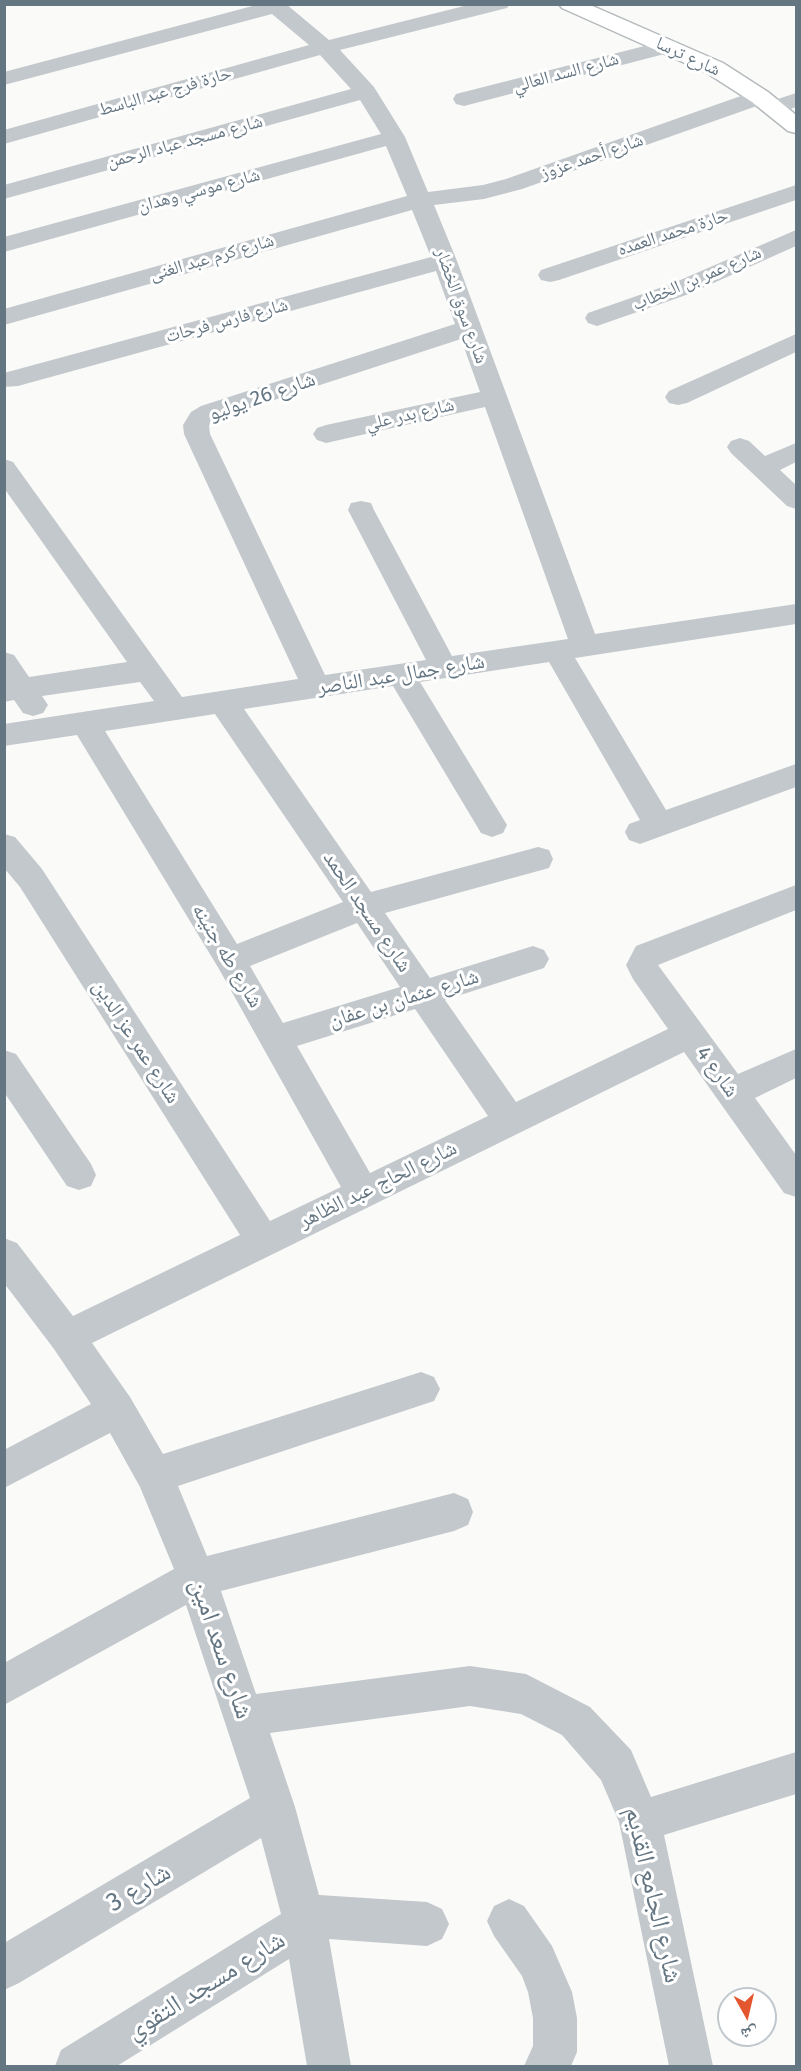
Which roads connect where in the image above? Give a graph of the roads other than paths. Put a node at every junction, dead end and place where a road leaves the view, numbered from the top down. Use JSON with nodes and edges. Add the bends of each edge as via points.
{"nodes":[{"id":1,"x":500,"y":4,"type":"edge"},
{"id":2,"x":569,"y":4,"type":"edge"},
{"id":3,"x":273,"y":6,"type":"edge"},
{"id":4,"x":668,"y":46,"type":"junction"},
{"id":5,"x":325,"y":47,"type":"junction"},
{"id":6,"x":4,"y":79,"type":"edge"},
{"id":7,"x":366,"y":92,"type":"junction"},
{"id":8,"x":464,"y":99,"type":"dead end"},
{"id":9,"x":796,"y":100,"type":"edge"},
{"id":10,"x":767,"y":103,"type":"junction"},
{"id":11,"x":796,"y":126,"type":"edge"},
{"id":12,"x":4,"y":137,"type":"edge"},
{"id":13,"x":394,"y":138,"type":"junction"},
{"id":14,"x":4,"y":192,"type":"edge"},
{"id":15,"x":796,"y":192,"type":"edge"},
{"id":16,"x":420,"y":200,"type":"junction"},
{"id":17,"x":796,"y":237,"type":"edge"},
{"id":18,"x":4,"y":245,"type":"edge"},
{"id":19,"x":445,"y":261,"type":"junction"},
{"id":20,"x":550,"y":275,"type":"dead end"},
{"id":21,"x":4,"y":317,"type":"edge"},
{"id":22,"x":597,"y":318,"type":"dead end"},
{"id":23,"x":470,"y":328,"type":"junction"},
{"id":24,"x":796,"y":342,"type":"edge"},
{"id":25,"x":9,"y":380,"type":"dead end"},
{"id":26,"x":494,"y":397,"type":"junction"},
{"id":27,"x":678,"y":397,"type":"dead end"},
{"id":28,"x":326,"y":434,"type":"dead end"},
{"id":29,"x":740,"y":447,"type":"dead end"},
{"id":30,"x":796,"y":452,"type":"edge"},
{"id":31,"x":4,"y":468,"type":"edge"},
{"id":32,"x":762,"y":468,"type":"junction"},
{"id":33,"x":796,"y":500,"type":"edge"},
{"id":34,"x":361,"y":510,"type":"dead end"},
{"id":35,"x":796,"y":614,"type":"edge"},
{"id":36,"x":571,"y":649,"type":"junction"},
{"id":37,"x":4,"y":662,"type":"edge"},
{"id":38,"x":445,"y":669,"type":"junction"},
{"id":39,"x":147,"y":670,"type":"junction"},
{"id":40,"x":401,"y":675,"type":"junction"},
{"id":41,"x":316,"y":688,"type":"junction"},
{"id":42,"x":13,"y":689,"type":"edge"},
{"id":43,"x":223,"y":702,"type":"junction"},
{"id":44,"x":175,"y":709,"type":"junction"},
{"id":45,"x":85,"y":723,"type":"junction"},
{"id":46,"x":49,"y":729,"type":"junction"},
{"id":47,"x":4,"y":735,"type":"edge"},
{"id":48,"x":796,"y":775,"type":"edge"},
{"id":49,"x":492,"y":825,"type":"dead end"},
{"id":50,"x":4,"y":846,"type":"edge"},
{"id":51,"x":538,"y":859,"type":"dead end"},
{"id":52,"x":796,"y":897,"type":"edge"},
{"id":53,"x":363,"y":907,"type":"junction"},
{"id":54,"x":533,"y":959,"type":"dead end"},
{"id":55,"x":230,"y":960,"type":"junction"},
{"id":56,"x":422,"y":993,"type":"junction"},
{"id":57,"x":690,"y":1034,"type":"junction"},
{"id":58,"x":275,"y":1039,"type":"junction"},
{"id":59,"x":796,"y":1063,"type":"edge"},
{"id":60,"x":4,"y":1064,"type":"edge"},
{"id":61,"x":732,"y":1093,"type":"junction"},
{"id":62,"x":510,"y":1121,"type":"junction"},
{"id":63,"x":79,"y":1175,"type":"dead end"},
{"id":64,"x":796,"y":1182,"type":"edge"},
{"id":65,"x":363,"y":1192,"type":"junction"},
{"id":66,"x":263,"y":1241,"type":"junction"},
{"id":67,"x":9,"y":1267,"type":"edge"},
{"id":68,"x":67,"y":1337,"type":"junction"},
{"id":69,"x":421,"y":1389,"type":"dead end"},
{"id":70,"x":117,"y":1410,"type":"junction"},
{"id":71,"x":4,"y":1470,"type":"edge"},
{"id":72,"x":154,"y":1475,"type":"junction"},
{"id":73,"x":454,"y":1512,"type":"dead end"},
{"id":74,"x":197,"y":1578,"type":"junction"},
{"id":75,"x":4,"y":1685,"type":"edge"},
{"id":76,"x":244,"y":1716,"type":"junction"},
{"id":77,"x":796,"y":1773,"type":"edge"},
{"id":78,"x":274,"y":1808,"type":"junction"},
{"id":79,"x":640,"y":1821,"type":"junction"},
{"id":80,"x":304,"y":1920,"type":"junction"},
{"id":81,"x":509,"y":1921,"type":"dead end"},
{"id":82,"x":427,"y":1924,"type":"dead end"},
{"id":83,"x":4,"y":1968,"type":"edge"},
{"id":84,"x":77,"y":2067,"type":"edge"},
{"id":85,"x":329,"y":2067,"type":"edge"},
{"id":86,"x":546,"y":2067,"type":"edge"},
{"id":87,"x":691,"y":2067,"type":"edge"}],
"edges":[{"from":1,"to":5,"type":"street","name":"حارة فرج عبد الباسط"},
{"from":2,"to":4,"type":"main road","name":"شارع ترسا"},
{"from":3,"to":5,"type":"street","name":"شارع سوق الخضار"},
{"from":3,"to":6,"type":"street"},
{"from":4,"to":8,"type":"street","name":"شارع السد العالي"},
{"from":4,"to":10,"type":"main road","name":"شارع ترسا","via":[[715,68]]},
{"from":5,"to":7,"type":"street","name":"شارع سوق الخضار"},
{"from":5,"to":12,"type":"street","name":"حارة فرج عبد الباسط"},
{"from":7,"to":13,"type":"street","name":"شارع سوق الخضار"},
{"from":7,"to":14,"type":"street","name":"شارع مسجد عباد الرحمن"},
{"from":9,"to":10,"type":"street","name":"شارع أحمد عزوز"},
{"from":10,"to":11,"type":"main road","name":"شارع ترسا"},
{"from":10,"to":16,"type":"street","name":"شارع أحمد عزوز","via":[[514,184]]},
{"from":13,"to":16,"type":"street","name":"شارع سوق الخضار"},
{"from":13,"to":18,"type":"street","name":"شارع موسي وهدان"},
{"from":15,"to":20,"type":"street","name":"حارة محمد العمده"},
{"from":16,"to":19,"type":"street","name":"شارع سوق الخضار"},
{"from":16,"to":21,"type":"street","name":"شارع كرم عبد الغنى"},
{"from":17,"to":22,"type":"street","name":"شارع عمر بن الخطاب","via":[[680,289]]},
{"from":19,"to":23,"type":"street","name":"شارع سوق الخضار"},
{"from":19,"to":25,"type":"street","name":"شارع فارس فرحات"},
{"from":23,"to":26,"type":"street","name":"شارع سوق الخضار"},
{"from":23,"to":41,"type":"street","name":"شارع 26 يوليو","via":[[210,412],[196,425]]},
{"from":24,"to":27,"type":"street"},
{"from":26,"to":28,"type":"street","name":"شارع بدر علي"},
{"from":26,"to":36,"type":"street","name":"شارع سوق الخضار"},
{"from":29,"to":32,"type":"street"},
{"from":30,"to":32,"type":"street"},
{"from":31,"to":39,"type":"street"},
{"from":32,"to":33,"type":"street"},
{"from":34,"to":38,"type":"street"},
{"from":35,"to":36,"type":"street","name":"شارع جمال عبد الناصر"},
{"from":36,"to":38,"type":"street","name":"شارع جمال عبد الناصر"},
{"from":36,"to":48,"type":"street","name":"شارع سوق الخضار","via":[[648,828]]},
{"from":37,"to":42,"type":"street"},
{"from":38,"to":40,"type":"street","name":"شارع جمال عبد الناصر"},
{"from":39,"to":42,"type":"street"},
{"from":39,"to":44,"type":"street"},
{"from":40,"to":41,"type":"street","name":"شارع جمال عبد الناصر"},
{"from":40,"to":49,"type":"street"},
{"from":41,"to":43,"type":"street","name":"شارع جمال عبد الناصر"},
{"from":42,"to":46,"type":"street"},
{"from":43,"to":44,"type":"street","name":"شارع جمال عبد الناصر"},
{"from":43,"to":53,"type":"street","name":"شارع مسجد الحمد"},
{"from":44,"to":45,"type":"street","name":"شارع جمال عبد الناصر"},
{"from":45,"to":46,"type":"street","name":"شارع جمال عبد الناصر"},
{"from":45,"to":55,"type":"street","name":"شارع طه جنينه"},
{"from":46,"to":47,"type":"street","name":"شارع جمال عبد الناصر"},
{"from":50,"to":66,"type":"street","name":"شارع عمر عز الدين","via":[[31,878]]},
{"from":51,"to":53,"type":"street"},
{"from":52,"to":57,"type":"street","name":"شارع 4","via":[[643,960],[644,970]]},
{"from":53,"to":55,"type":"street"},
{"from":53,"to":56,"type":"street","name":"شارع مسجد الحمد"},
{"from":54,"to":56,"type":"street","name":"شارع عثمان بن عفان"},
{"from":55,"to":58,"type":"street","name":"شارع طه جنينه"},
{"from":56,"to":58,"type":"street","name":"شارع عثمان بن عفان"},
{"from":56,"to":62,"type":"street","name":"شارع مسجد الحمد"},
{"from":57,"to":61,"type":"street","name":"شارع 4"},
{"from":57,"to":62,"type":"street","name":"شارع الحاج عبد الظاهر"},
{"from":58,"to":65,"type":"street","name":"شارع طه جنينه"},
{"from":59,"to":61,"type":"street"},
{"from":60,"to":63,"type":"street"},
{"from":61,"to":64,"type":"street","name":"شارع 4"},
{"from":62,"to":65,"type":"street","name":"شارع الحاج عبد الظاهر"},
{"from":65,"to":66,"type":"street","name":"شارع الحاج عبد الظاهر"},
{"from":66,"to":68,"type":"street","name":"شارع الحاج عبد الظاهر"},
{"from":67,"to":68,"type":"street","name":"شارع سعد امين"},
{"from":68,"to":70,"type":"street","name":"شارع سعد امين"},
{"from":69,"to":72,"type":"street"},
{"from":70,"to":71,"type":"street"},
{"from":70,"to":72,"type":"street","name":"شارع سعد امين"},
{"from":72,"to":74,"type":"street","name":"شارع سعد امين"},
{"from":73,"to":74,"type":"street"},
{"from":74,"to":75,"type":"street"},
{"from":74,"to":76,"type":"street","name":"شارع سعد امين"},
{"from":76,"to":78,"type":"street","name":"شارع سعد امين"},
{"from":76,"to":79,"type":"street","name":"شارع الجامع القديم","via":[[470,1686],[525,1694],[576,1722],[616,1765]]},
{"from":77,"to":79,"type":"street"},
{"from":78,"to":80,"type":"street","name":"شارع سعد امين"},
{"from":78,"to":83,"type":"street","name":"شارع 3"},
{"from":79,"to":87,"type":"street","name":"شارع الجامع القديم"},
{"from":80,"to":82,"type":"street"},
{"from":80,"to":84,"type":"street","name":"شارع مسجد التقوي"},
{"from":80,"to":85,"type":"street","name":"شارع سعد امين"},
{"from":81,"to":86,"type":"street","via":[[537,1961],[550,1992],[555,2052]]}]}
